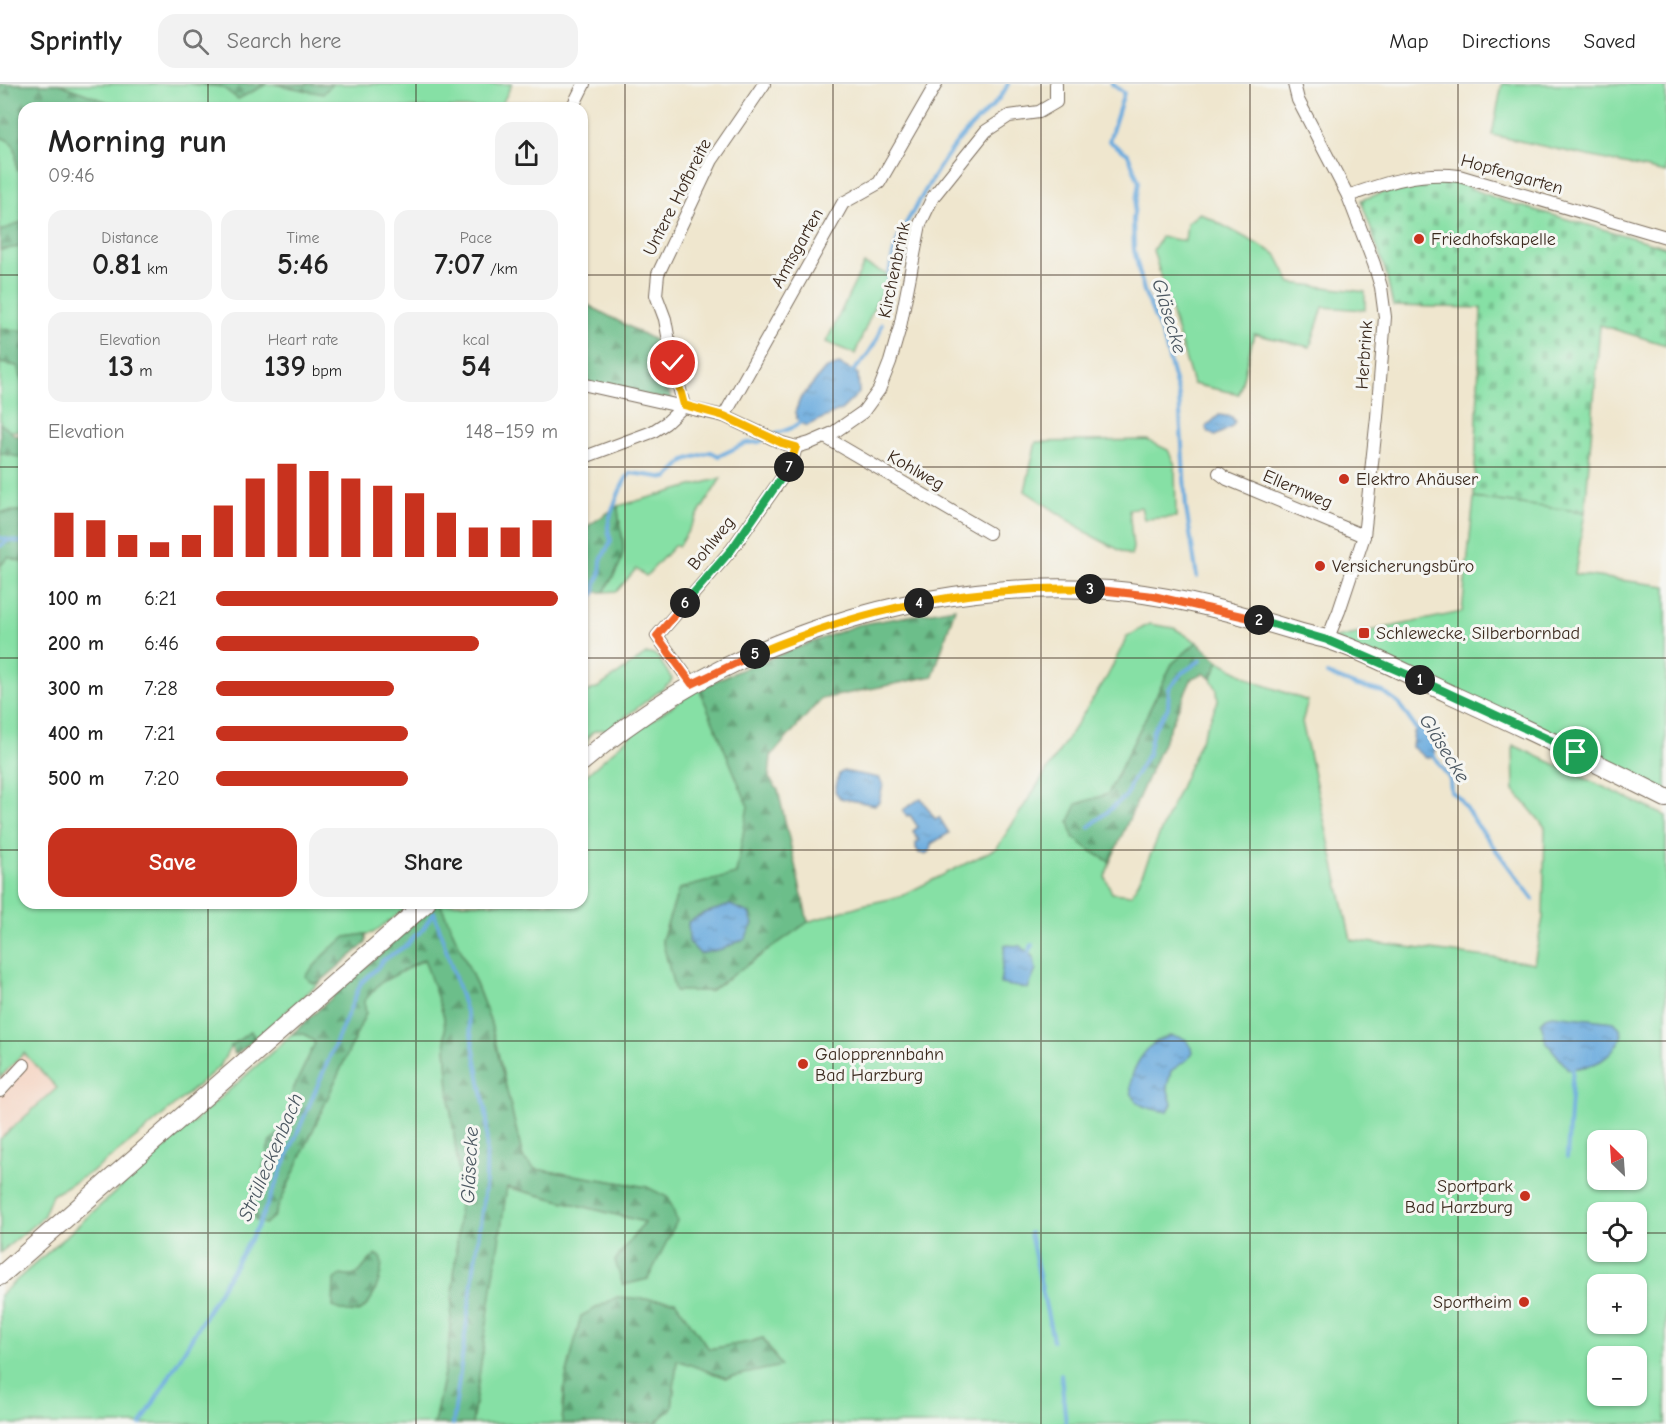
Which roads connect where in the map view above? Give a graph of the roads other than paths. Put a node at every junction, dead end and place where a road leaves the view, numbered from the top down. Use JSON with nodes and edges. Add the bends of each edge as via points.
{"nodes":[{"id":1,"x":584,"y":84,"type":"edge"},
{"id":2,"x":764,"y":84,"type":"edge"},
{"id":3,"x":936,"y":84,"type":"edge"},
{"id":4,"x":1056,"y":84,"type":"edge"},
{"id":5,"x":1294,"y":84,"type":"edge"},
{"id":6,"x":575,"y":102,"type":"edge"},
{"id":7,"x":1348,"y":196,"type":"junction"},
{"id":8,"x":1666,"y":237,"type":"edge"},
{"id":9,"x":588,"y":385,"type":"edge"},
{"id":10,"x":684,"y":405,"type":"junction"},
{"id":11,"x":724,"y":416,"type":"junction"},
{"id":12,"x":825,"y":437,"type":"junction"},
{"id":13,"x":796,"y":447,"type":"junction"},
{"id":14,"x":588,"y":456,"type":"edge"},
{"id":15,"x":1219,"y":473,"type":"dead end"},
{"id":16,"x":990,"y":533,"type":"dead end"},
{"id":17,"x":1364,"y":536,"type":"junction"},
{"id":18,"x":1327,"y":640,"type":"junction"},
{"id":19,"x":692,"y":684,"type":"junction"},
{"id":20,"x":588,"y":757,"type":"edge"},
{"id":21,"x":1666,"y":798,"type":"edge"},
{"id":22,"x":419,"y":909,"type":"edge"},
{"id":23,"x":24,"y":1065,"type":"dead end"},
{"id":24,"x":0,"y":1091,"type":"edge"},
{"id":25,"x":0,"y":1276,"type":"edge"}],
"edges":[{"from":1,"to":6,"type":"street"},
{"from":2,"to":10,"type":"street","name":"Untere Hofbreite","via":[[712,160],[658,274],[656,295]]},
{"from":3,"to":11,"type":"street","name":"Amtsgarten","via":[[879,183],[843,203]]},
{"from":4,"to":12,"type":"street","name":"Kirchenbrink","via":[[1056,102],[1039,112],[1010,116],[986,131],[933,197],[920,224],[900,327],[879,390],[863,412]]},
{"from":5,"to":7,"type":"street","name":"Herbrink","via":[[1298,100]]},
{"from":7,"to":8,"type":"street","name":"Hopfengarten","via":[[1405,177],[1459,176]]},
{"from":7,"to":17,"type":"street","name":"Herbrink","via":[[1377,271],[1385,317]]},
{"from":9,"to":10,"type":"street"},
{"from":10,"to":11,"type":"street"},
{"from":10,"to":14,"type":"street","via":[[652,432]]},
{"from":11,"to":13,"type":"street"},
{"from":12,"to":13,"type":"street","name":"Kirchenbrink"},
{"from":12,"to":16,"type":"street","name":"Kohlweg"},
{"from":13,"to":19,"type":"street","name":"Bohlweg","via":[[791,465],[732,549],[657,636]]},
{"from":15,"to":17,"type":"street","name":"Ellernweg"},
{"from":17,"to":18,"type":"street","name":"Herbrink"},
{"from":18,"to":19,"type":"main road","via":[[1269,622],[1153,596],[1068,588],[1010,590],[955,596],[847,620],[790,639]]},
{"from":18,"to":21,"type":"main road","via":[[1576,752]]},
{"from":19,"to":20,"type":"main road"},
{"from":22,"to":25,"type":"main road"},
{"from":23,"to":24,"type":"street"}]}
